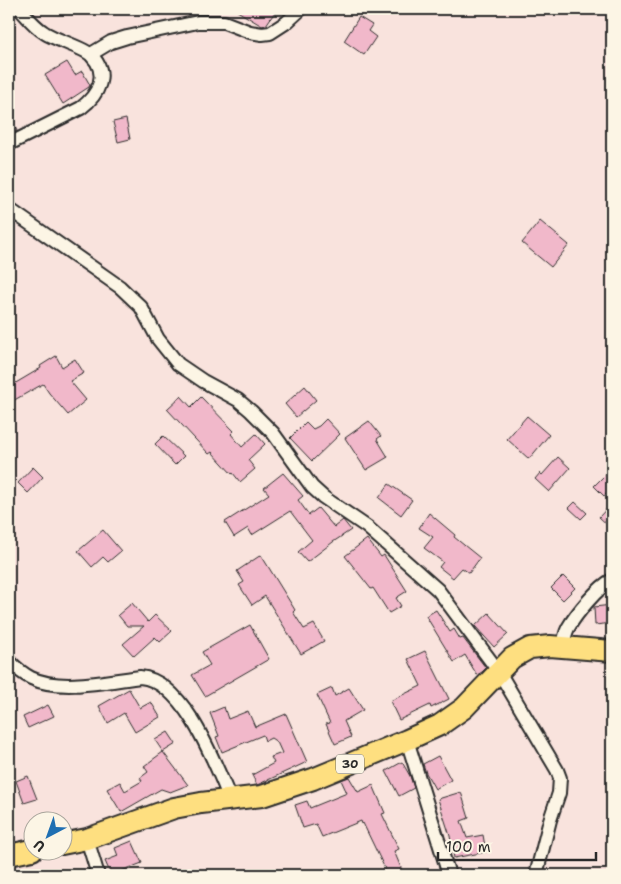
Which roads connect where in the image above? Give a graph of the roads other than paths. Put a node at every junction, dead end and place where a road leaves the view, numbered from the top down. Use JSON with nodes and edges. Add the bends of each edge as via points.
{"nodes":[{"id":1,"x":20,"y":9,"type":"edge"},
{"id":2,"x":301,"y":9,"type":"edge"},
{"id":3,"x":91,"y":54,"type":"junction"},
{"id":4,"x":9,"y":144,"type":"edge"},
{"id":5,"x":9,"y":209,"type":"edge"},
{"id":6,"x":612,"y":580,"type":"edge"},
{"id":7,"x":563,"y":647,"type":"junction"},
{"id":8,"x":612,"y":651,"type":"edge"},
{"id":9,"x":9,"y":661,"type":"edge"},
{"id":10,"x":499,"y":672,"type":"junction"},
{"id":11,"x":407,"y":740,"type":"junction"},
{"id":12,"x":231,"y":801,"type":"junction"},
{"id":13,"x":87,"y":839,"type":"junction"},
{"id":14,"x":72,"y":842,"type":"edge"},
{"id":15,"x":22,"y":852,"type":"edge"},
{"id":16,"x":9,"y":855,"type":"edge"},
{"id":17,"x":98,"y":875,"type":"edge"},
{"id":18,"x":450,"y":875,"type":"edge"},
{"id":19,"x":536,"y":875,"type":"edge"}],
"edges":[{"from":1,"to":3,"type":"street","via":[[46,34]]},
{"from":2,"to":3,"type":"street","via":[[270,33],[250,32],[224,22],[198,22],[127,37]]},
{"from":3,"to":4,"type":"street","via":[[101,82],[88,102]]},
{"from":5,"to":10,"type":"street","via":[[130,296],[141,307],[158,339],[178,364],[238,400],[273,433],[312,487],[368,527],[431,582]]},
{"from":6,"to":7,"type":"street","via":[[575,618]]},
{"from":7,"to":8,"type":"highway","number":"30"},
{"from":7,"to":10,"type":"highway","number":"30","via":[[530,648],[512,658]]},
{"from":9,"to":12,"type":"street","via":[[30,677],[43,682],[73,684],[151,678],[172,694],[196,725]]},
{"from":10,"to":11,"type":"highway","number":"30","via":[[464,708],[440,725]]},
{"from":10,"to":19,"type":"street","via":[[560,778],[559,793]]},
{"from":11,"to":12,"type":"highway","number":"30","via":[[290,788]]},
{"from":11,"to":18,"type":"street"},
{"from":12,"to":13,"type":"highway","number":"30","via":[[174,808]]},
{"from":13,"to":14,"type":"highway","number":"30"},
{"from":13,"to":17,"type":"street"},
{"from":15,"to":16,"type":"highway"}]}
